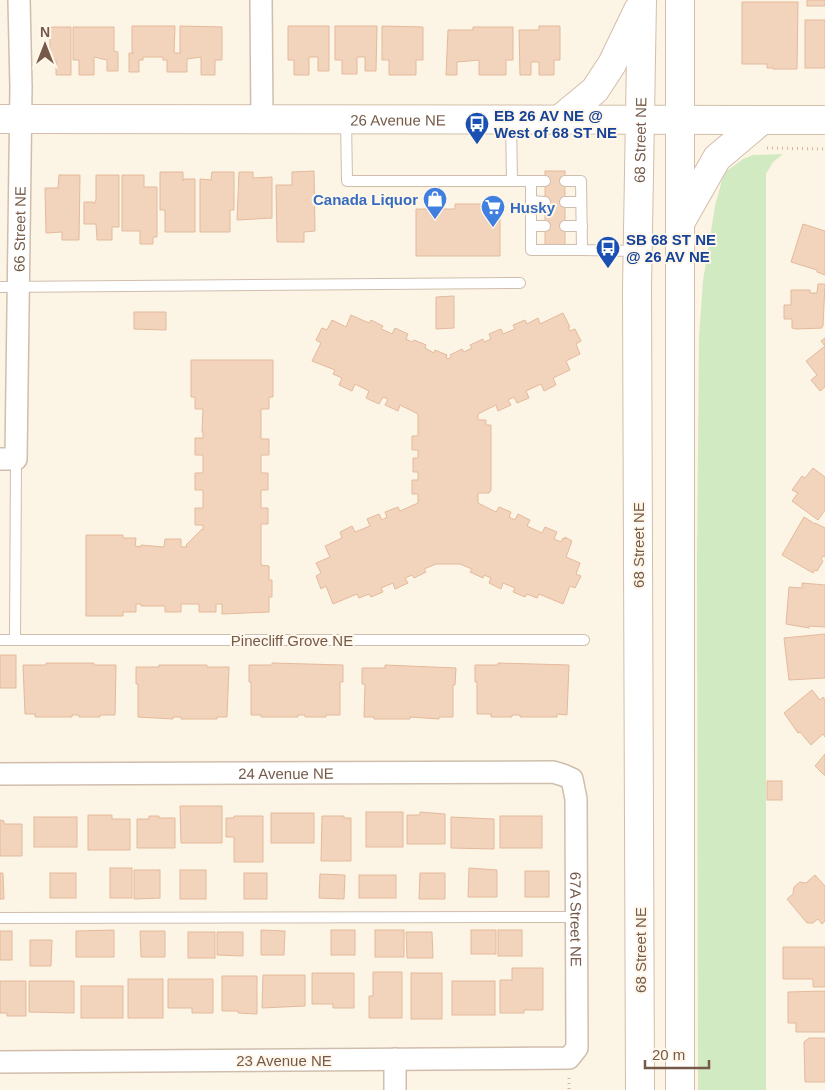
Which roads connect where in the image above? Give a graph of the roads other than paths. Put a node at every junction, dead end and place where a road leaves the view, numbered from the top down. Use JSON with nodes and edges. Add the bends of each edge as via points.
{"nodes":[{"id":1,"x":19,"y":0,"type":"edge"},
{"id":2,"x":261,"y":0,"type":"edge"},
{"id":3,"x":680,"y":0,"type":"edge"},
{"id":4,"x":642,"y":1,"type":"edge"},
{"id":5,"x":10,"y":119,"type":"edge"},
{"id":6,"x":262,"y":119,"type":"junction"},
{"id":7,"x":346,"y":119,"type":"junction"},
{"id":8,"x":511,"y":119,"type":"junction"},
{"id":9,"x":560,"y":119,"type":"junction"},
{"id":10,"x":641,"y":120,"type":"junction"},
{"id":11,"x":680,"y":120,"type":"junction"},
{"id":12,"x":762,"y":120,"type":"junction"},
{"id":13,"x":825,"y":120,"type":"edge"},
{"id":14,"x":512,"y":181,"type":"junction"},
{"id":15,"x":531,"y":182,"type":"junction"},
{"id":16,"x":545,"y":182,"type":"dead end"},
{"id":17,"x":565,"y":182,"type":"dead end"},
{"id":18,"x":531,"y":202,"type":"junction"},
{"id":19,"x":545,"y":202,"type":"dead end"},
{"id":20,"x":565,"y":202,"type":"dead end"},
{"id":21,"x":581,"y":202,"type":"junction"},
{"id":22,"x":680,"y":223,"type":"junction"},
{"id":23,"x":531,"y":226,"type":"junction"},
{"id":24,"x":545,"y":226,"type":"dead end"},
{"id":25,"x":565,"y":226,"type":"dead end"},
{"id":26,"x":582,"y":226,"type":"junction"},
{"id":27,"x":582,"y":250,"type":"junction"},
{"id":28,"x":638,"y":251,"type":"junction"},
{"id":29,"x":520,"y":283,"type":"dead end"},
{"id":30,"x":9,"y":286,"type":"edge"},
{"id":31,"x":8,"y":459,"type":"edge"},
{"id":32,"x":0,"y":640,"type":"edge"},
{"id":33,"x":15,"y":640,"type":"junction"},
{"id":34,"x":584,"y":640,"type":"dead end"},
{"id":35,"x":0,"y":774,"type":"edge"},
{"id":36,"x":572,"y":779,"type":"joint"},
{"id":37,"x":576,"y":917,"type":"junction"},
{"id":38,"x":0,"y":918,"type":"edge"},
{"id":39,"x":569,"y":1058,"type":"joint"},
{"id":40,"x":395,"y":1059,"type":"junction"},
{"id":41,"x":0,"y":1062,"type":"edge"},
{"id":42,"x":395,"y":1090,"type":"edge"},
{"id":43,"x":640,"y":1090,"type":"edge"},
{"id":44,"x":680,"y":1090,"type":"edge"}],
"edges":[{"from":1,"to":5,"type":"street","name":"66 Street NE","via":[[21,87]]},
{"from":2,"to":6,"type":"street"},
{"from":3,"to":11,"type":"main road"},
{"from":4,"to":9,"type":"main road","via":[[596,90]]},
{"from":4,"to":10,"type":"main road","name":"68 Street NE"},
{"from":5,"to":6,"type":"main road","name":"26 Avenue NE"},
{"from":5,"to":30,"type":"street","name":"66 Street NE"},
{"from":6,"to":7,"type":"main road","name":"26 Avenue NE"},
{"from":7,"to":8,"type":"main road","name":"26 Avenue NE"},
{"from":7,"to":14,"type":"lane","via":[[347,182]]},
{"from":8,"to":9,"type":"main road","name":"26 Avenue NE"},
{"from":8,"to":14,"type":"lane"},
{"from":9,"to":10,"type":"main road","name":"26 Avenue NE"},
{"from":10,"to":11,"type":"main road","name":"26 Avenue NE"},
{"from":10,"to":28,"type":"main road","name":"68 Street NE"},
{"from":11,"to":12,"type":"main road","name":"26 Avenue NE"},
{"from":11,"to":22,"type":"main road"},
{"from":12,"to":13,"type":"main road","name":"26 Avenue NE"},
{"from":12,"to":22,"type":"main road","via":[[717,158]]},
{"from":14,"to":15,"type":"lane"},
{"from":15,"to":16,"type":"lane"},
{"from":15,"to":18,"type":"lane"},
{"from":17,"to":21,"type":"lane","via":[[581,182]]},
{"from":18,"to":19,"type":"lane"},
{"from":18,"to":23,"type":"lane"},
{"from":20,"to":21,"type":"lane"},
{"from":21,"to":26,"type":"lane"},
{"from":22,"to":44,"type":"main road"},
{"from":23,"to":24,"type":"lane"},
{"from":23,"to":27,"type":"lane","via":[[532,250]]},
{"from":25,"to":26,"type":"lane"},
{"from":26,"to":27,"type":"lane"},
{"from":27,"to":28,"type":"lane"},
{"from":28,"to":43,"type":"main road","name":"68 Street NE"},
{"from":29,"to":30,"type":"lane"},
{"from":30,"to":31,"type":"street","name":"66 Street NE"},
{"from":31,"to":33,"type":"lane"},
{"from":32,"to":33,"type":"lane","name":"Pinecliff Grove NE"},
{"from":33,"to":34,"type":"lane","name":"Pinecliff Grove NE"},
{"from":35,"to":36,"type":"street","name":"24 Avenue NE","via":[[552,772]]},
{"from":36,"to":37,"type":"street","name":"67A Street NE","via":[[576,799]]},
{"from":37,"to":38,"type":"lane"},
{"from":37,"to":39,"type":"street","name":"67A Street NE","via":[[577,1048]]},
{"from":39,"to":40,"type":"street","name":"23 Avenue NE"},
{"from":40,"to":41,"type":"street","name":"23 Avenue NE"},
{"from":40,"to":42,"type":"street"}]}
